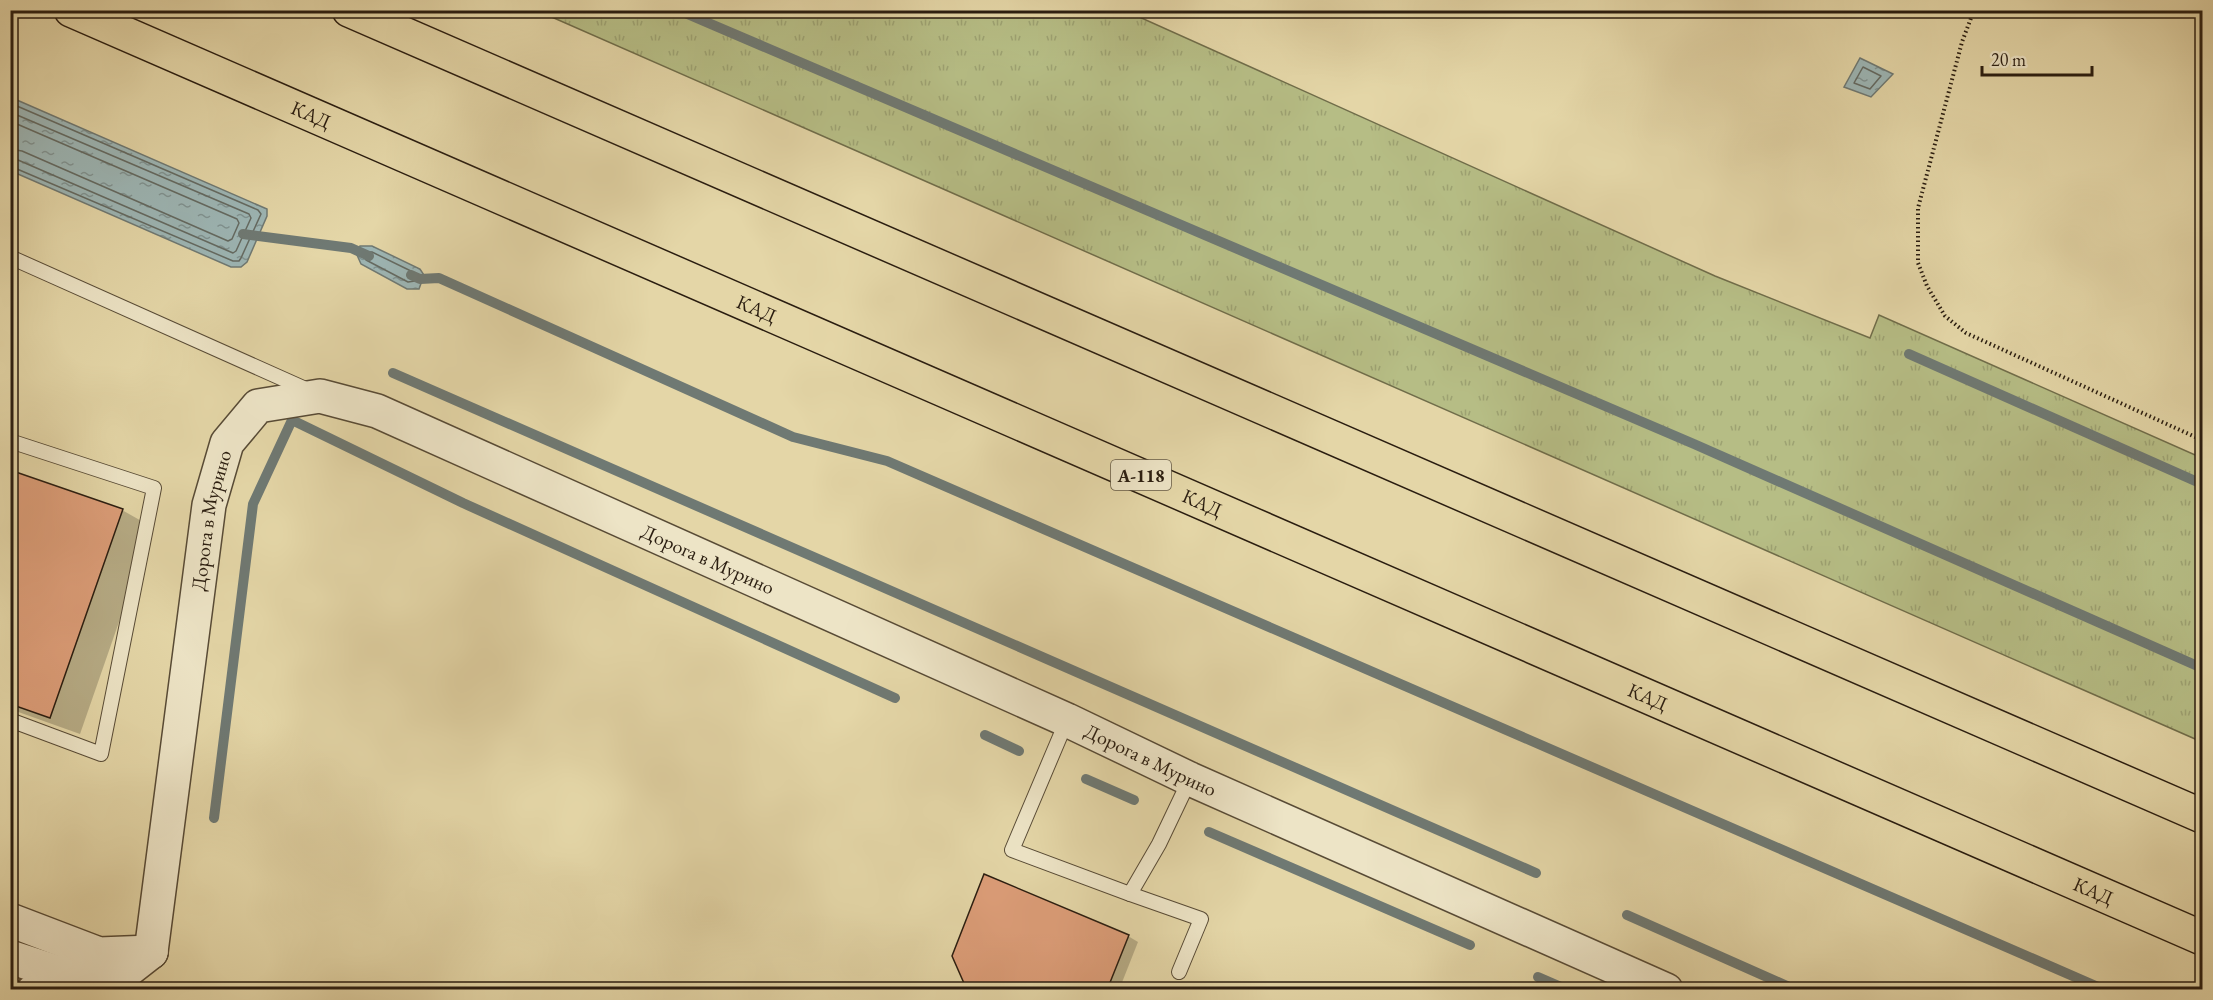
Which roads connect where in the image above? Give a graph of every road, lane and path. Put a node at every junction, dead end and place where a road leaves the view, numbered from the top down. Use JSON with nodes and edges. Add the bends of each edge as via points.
{"nodes":[{"id":1,"x":349,"y":10,"type":"edge"},
{"id":2,"x":1974,"y":10,"type":"edge"},
{"id":3,"x":73,"y":12,"type":"edge"},
{"id":4,"x":10,"y":257,"type":"edge"},
{"id":5,"x":320,"y":396,"type":"junction"},
{"id":6,"x":2202,"y":440,"type":"edge"},
{"id":7,"x":10,"y":441,"type":"edge"},
{"id":8,"x":10,"y":720,"type":"edge"},
{"id":9,"x":1067,"y":720,"type":"junction"},
{"id":10,"x":1190,"y":779,"type":"junction"},
{"id":11,"x":2202,"y":816,"type":"edge"},
{"id":12,"x":1130,"y":894,"type":"junction"},
{"id":13,"x":10,"y":920,"type":"edge"},
{"id":14,"x":2202,"y":938,"type":"edge"},
{"id":15,"x":151,"y":952,"type":"junction"},
{"id":16,"x":99,"y":954,"type":"junction"},
{"id":17,"x":10,"y":957,"type":"edge"},
{"id":18,"x":1179,"y":972,"type":"dead end"},
{"id":19,"x":95,"y":989,"type":"edge"},
{"id":20,"x":31,"y":990,"type":"edge"},
{"id":21,"x":1666,"y":990,"type":"edge"}],
"edges":[{"from":1,"to":11,"type":"highway"},
{"from":2,"to":6,"type":"path","via":[[1918,208],[1918,263],[1927,286],[1945,316],[1966,333]]},
{"from":3,"to":14,"type":"highway","name":"КАД","number":"А-118"},
{"from":4,"to":5,"type":"lane"},
{"from":5,"to":9,"type":"street","name":"Дорога в Мурино","via":[[377,411]]},
{"from":5,"to":15,"type":"street","name":"Дорога в Мурино","via":[[258,406],[227,444],[209,505]]},
{"from":7,"to":8,"type":"lane","via":[[154,488],[101,754]]},
{"from":9,"to":10,"type":"street","name":"Дорога в Мурино"},
{"from":9,"to":12,"type":"lane","via":[[1012,850]]},
{"from":10,"to":12,"type":"lane"},
{"from":10,"to":21,"type":"street","name":"Дорога в Мурино"},
{"from":12,"to":18,"type":"lane","via":[[1201,919]]},
{"from":13,"to":16,"type":"street"},
{"from":15,"to":16,"type":"street"},
{"from":15,"to":19,"type":"street"},
{"from":16,"to":19,"type":"street"},
{"from":17,"to":19,"type":"street"},
{"from":19,"to":20,"type":"street","via":[[48,983]]}]}
